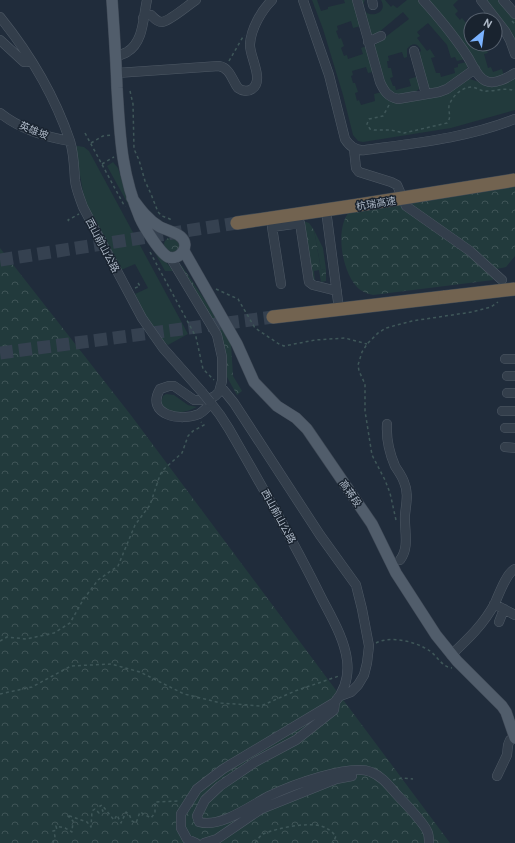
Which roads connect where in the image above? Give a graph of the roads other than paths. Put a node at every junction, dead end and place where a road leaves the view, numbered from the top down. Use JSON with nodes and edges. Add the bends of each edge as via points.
{"nodes":[{"id":1,"x":112,"y":0,"type":"edge"},
{"id":2,"x":147,"y":0,"type":"edge"},
{"id":3,"x":196,"y":0,"type":"edge"},
{"id":4,"x":272,"y":0,"type":"edge"},
{"id":5,"x":303,"y":0,"type":"edge"},
{"id":6,"x":357,"y":0,"type":"edge"},
{"id":7,"x":423,"y":0,"type":"edge"},
{"id":8,"x":481,"y":0,"type":"edge"},
{"id":9,"x":503,"y":0,"type":"edge"},
{"id":10,"x":515,"y":14,"type":"edge"},
{"id":11,"x":0,"y":17,"type":"edge"},
{"id":12,"x":143,"y":18,"type":"junction"},
{"id":13,"x":381,"y":36,"type":"dead end"},
{"id":14,"x":0,"y":40,"type":"edge"},
{"id":15,"x":368,"y":42,"type":"junction"},
{"id":16,"x":414,"y":51,"type":"dead end"},
{"id":17,"x":515,"y":54,"type":"edge"},
{"id":18,"x":116,"y":57,"type":"junction"},
{"id":19,"x":31,"y":61,"type":"junction"},
{"id":20,"x":475,"y":69,"type":"junction"},
{"id":21,"x":117,"y":73,"type":"junction"},
{"id":22,"x":515,"y":73,"type":"edge"},
{"id":23,"x":426,"y":94,"type":"junction"},
{"id":24,"x":0,"y":113,"type":"edge"},
{"id":25,"x":515,"y":119,"type":"edge"},
{"id":26,"x":70,"y":141,"type":"junction"},
{"id":27,"x":354,"y":149,"type":"junction"},
{"id":28,"x":515,"y":179,"type":"edge"},
{"id":29,"x":402,"y":196,"type":"junction"},
{"id":30,"x":132,"y":198,"type":"junction"},
{"id":31,"x":326,"y":210,"type":"junction"},
{"id":32,"x":237,"y":222,"type":"tunnel mouth"},
{"id":33,"x":174,"y":229,"type":"junction"},
{"id":34,"x":161,"y":249,"type":"junction"},
{"id":35,"x":184,"y":251,"type":"junction"},
{"id":36,"x":170,"y":257,"type":"junction"},
{"id":37,"x":502,"y":280,"type":"dead end"},
{"id":38,"x":281,"y":284,"type":"dead end"},
{"id":39,"x":515,"y":289,"type":"edge"},
{"id":40,"x":337,"y":290,"type":"junction"},
{"id":41,"x":339,"y":309,"type":"junction"},
{"id":42,"x":273,"y":317,"type":"tunnel mouth"},
{"id":43,"x":505,"y":359,"type":"dead end"},
{"id":44,"x":515,"y":359,"type":"edge"},
{"id":45,"x":221,"y":387,"type":"junction"},
{"id":46,"x":210,"y":403,"type":"junction"},
{"id":47,"x":502,"y":411,"type":"dead end"},
{"id":48,"x":515,"y":411,"type":"edge"},
{"id":49,"x":387,"y":424,"type":"dead end"},
{"id":50,"x":505,"y":428,"type":"dead end"},
{"id":51,"x":515,"y":428,"type":"edge"},
{"id":52,"x":505,"y":447,"type":"dead end"},
{"id":53,"x":515,"y":448,"type":"edge"},
{"id":54,"x":400,"y":560,"type":"dead end"},
{"id":55,"x":515,"y":569,"type":"edge"},
{"id":56,"x":494,"y":604,"type":"junction"},
{"id":57,"x":504,"y":609,"type":"junction"},
{"id":58,"x":515,"y":615,"type":"edge"},
{"id":59,"x":499,"y":622,"type":"dead end"},
{"id":60,"x":451,"y":655,"type":"junction"},
{"id":61,"x":337,"y":699,"type":"junction"},
{"id":62,"x":515,"y":738,"type":"edge"},
{"id":63,"x":497,"y":776,"type":"dead end"},
{"id":64,"x":196,"y":843,"type":"edge"},
{"id":65,"x":204,"y":843,"type":"edge"},
{"id":66,"x":428,"y":843,"type":"edge"}],
"edges":[{"from":1,"to":18,"type":"main road"},
{"from":2,"to":12,"type":"street"},
{"from":3,"to":12,"type":"street","via":[[167,20],[161,22],[151,15]]},
{"from":4,"to":21,"type":"street","via":[[258,18],[250,42],[257,75],[252,90],[238,88],[225,68],[219,66]]},
{"from":5,"to":27,"type":"street","via":[[329,75],[345,139]]},
{"from":6,"to":15,"type":"street"},
{"from":7,"to":20,"type":"street","via":[[442,21]]},
{"from":8,"to":17,"type":"street","via":[[505,31]]},
{"from":9,"to":10,"type":"street"},
{"from":11,"to":19,"type":"street","name":"西山前山公路"},
{"from":12,"to":18,"type":"street","via":[[140,38],[135,46]]},
{"from":13,"to":15,"type":"street"},
{"from":14,"to":19,"type":"street","via":[[24,62]]},
{"from":15,"to":23,"type":"street","via":[[380,82],[391,97],[398,99]]},
{"from":16,"to":23,"type":"street"},
{"from":18,"to":21,"type":"main road"},
{"from":19,"to":26,"type":"street","name":"西山前山公路","via":[[50,95]]},
{"from":20,"to":22,"type":"street","via":[[486,82],[501,80]]},
{"from":20,"to":23,"type":"street","via":[[447,89]]},
{"from":21,"to":30,"type":"main road","via":[[122,156]]},
{"from":24,"to":26,"type":"street","name":"英雄坡","via":[[35,132]]},
{"from":25,"to":27,"type":"street","via":[[448,138],[366,150]]},
{"from":26,"to":46,"type":"street","name":"西山前山公路","bridge":true,"via":[[77,188],[85,210],[142,318],[163,348]]},
{"from":27,"to":29,"type":"street","via":[[356,168],[359,172],[392,182],[397,185]]},
{"from":28,"to":29,"type":"street"},
{"from":28,"to":31,"type":"highway","name":"杭瑞高速","bridge":true},
{"from":29,"to":37,"type":"street","via":[[406,206],[470,251]]},
{"from":30,"to":33,"type":"main road","via":[[153,222]]},
{"from":30,"to":34,"type":"main road","via":[[148,233]]},
{"from":31,"to":32,"type":"highway","name":"杭瑞高速"},
{"from":31,"to":40,"type":"street"},
{"from":33,"to":34,"type":"main road","via":[[161,241]]},
{"from":33,"to":35,"type":"main road","via":[[184,239]]},
{"from":34,"to":36,"type":"main road"},
{"from":35,"to":36,"type":"main road","via":[[178,256]]},
{"from":35,"to":60,"type":"main road","name":"高蒋段","via":[[237,344],[254,382],[277,406],[296,418],[307,430],[372,524],[400,579]]},
{"from":36,"to":45,"type":"street","via":[[217,335],[222,357]]},
{"from":38,"to":40,"type":"street","via":[[272,227],[300,223],[310,282],[313,286]]},
{"from":39,"to":41,"type":"highway","bridge":true},
{"from":40,"to":41,"type":"street"},
{"from":41,"to":42,"type":"highway"},
{"from":43,"to":44,"type":"street"},
{"from":45,"to":46,"type":"street","via":[[211,399],[194,400],[174,386],[164,386],[160,389],[156,402],[162,412],[173,416],[200,414]]},
{"from":45,"to":61,"type":"street","via":[[356,585],[369,646],[364,674],[358,685]]},
{"from":46,"to":61,"type":"street","name":"西山前山公路","via":[[229,428],[289,533],[339,634],[347,674],[345,688]]},
{"from":47,"to":48,"type":"street"},
{"from":49,"to":54,"type":"street","via":[[388,446],[395,466],[405,482],[408,501],[405,515],[405,549]]},
{"from":50,"to":51,"type":"street"},
{"from":52,"to":53,"type":"street"},
{"from":55,"to":56,"type":"street","via":[[510,572]]},
{"from":56,"to":57,"type":"street"},
{"from":56,"to":60,"type":"street","via":[[483,622]]},
{"from":57,"to":58,"type":"street"},
{"from":57,"to":59,"type":"street"},
{"from":60,"to":62,"type":"main road","name":"高蒋段","via":[[502,706]]},
{"from":61,"to":64,"type":"street","via":[[222,768],[197,790],[181,814],[181,828],[187,839]]},
{"from":61,"to":66,"type":"street","via":[[334,710],[296,740],[255,762],[220,786],[205,800],[197,816],[199,822],[207,824],[218,821],[309,780],[357,769],[371,772],[386,782],[427,830]]},
{"from":62,"to":63,"type":"street","via":[[510,740],[507,755]]},
{"from":65,"to":66,"type":"street","via":[[217,839],[261,809],[336,780],[358,775],[370,777],[396,798],[425,832]]}]}
